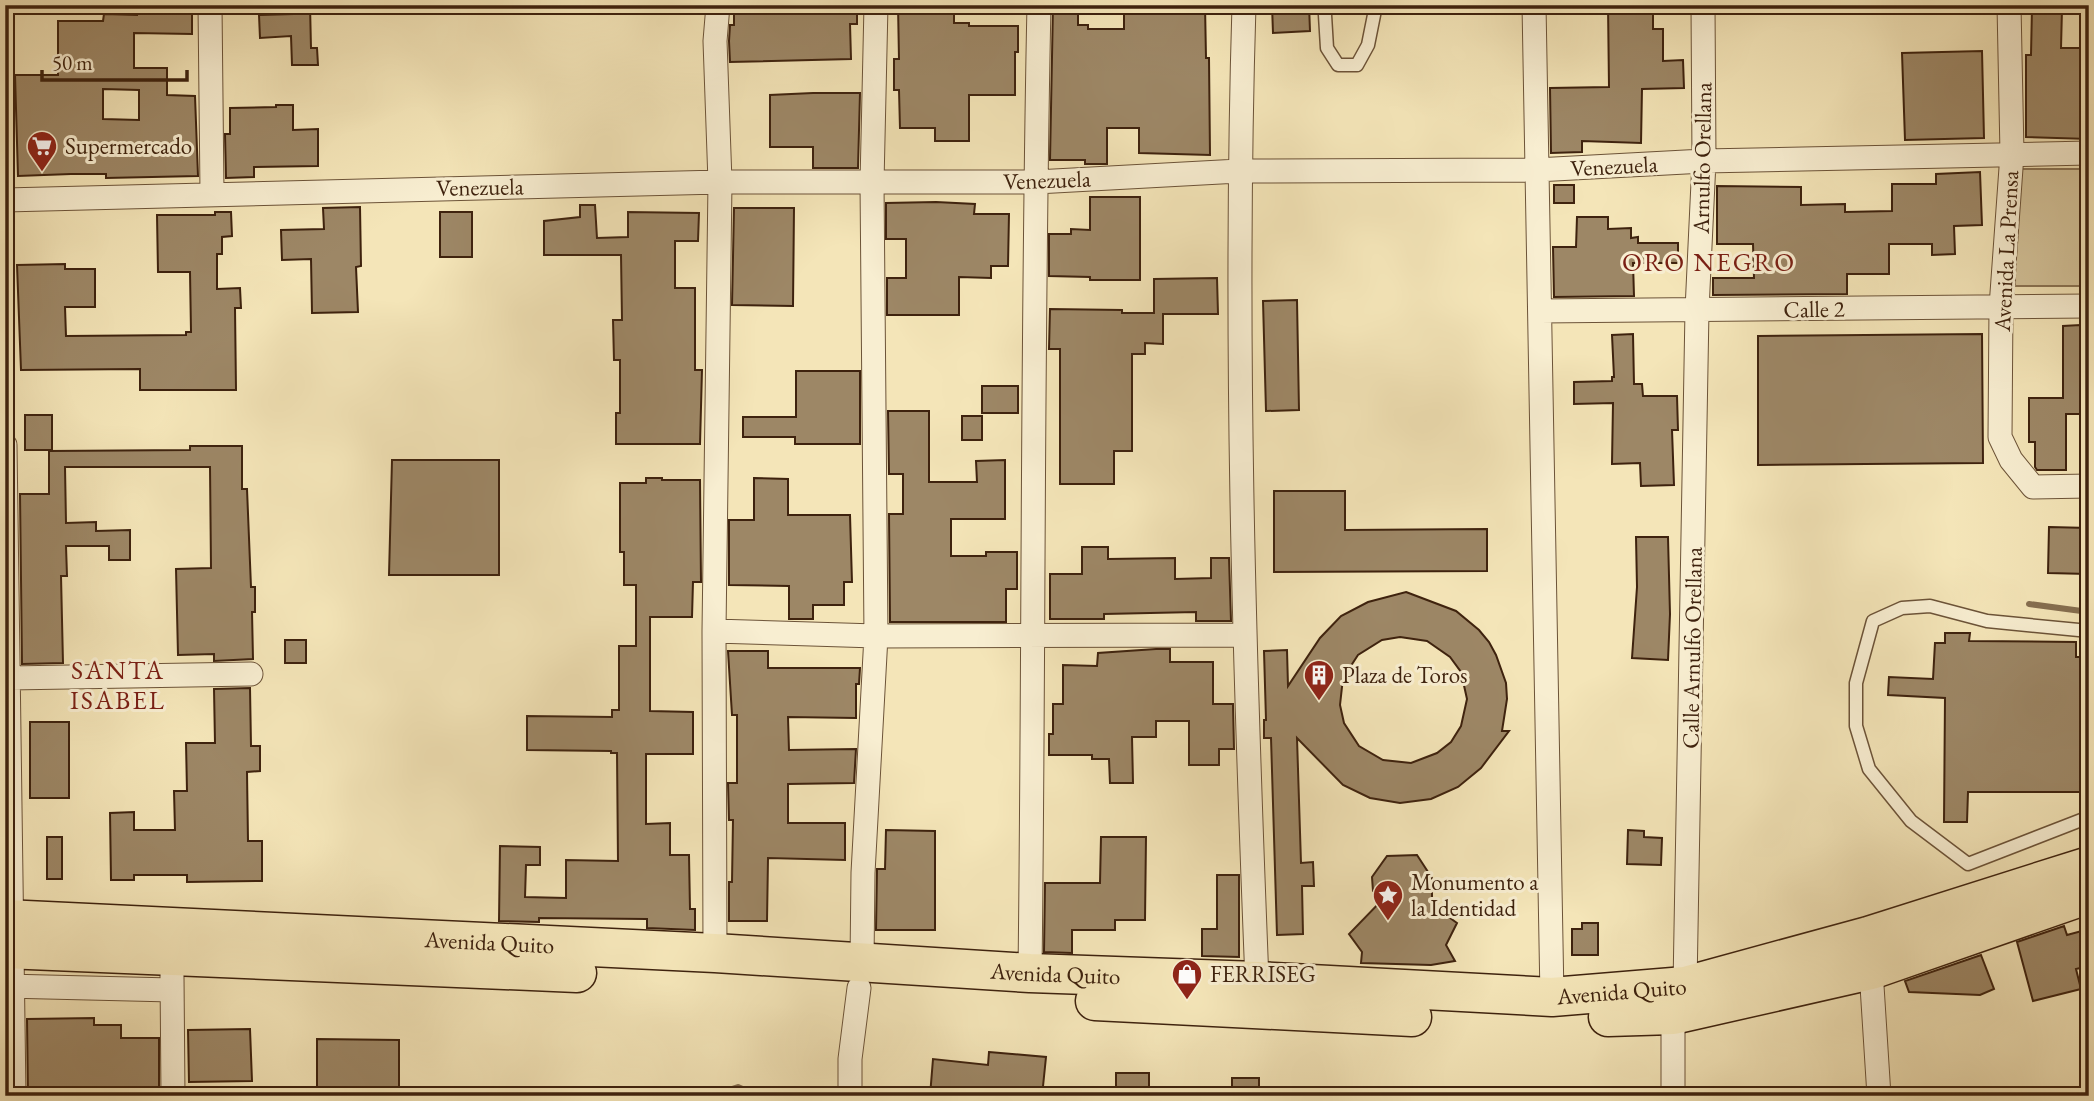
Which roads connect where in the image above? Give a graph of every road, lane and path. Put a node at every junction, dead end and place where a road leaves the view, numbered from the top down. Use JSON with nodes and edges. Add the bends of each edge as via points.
{"nodes":[{"id":1,"x":210,"y":5,"type":"edge"},
{"id":2,"x":718,"y":5,"type":"edge"},
{"id":3,"x":876,"y":5,"type":"edge"},
{"id":4,"x":1040,"y":5,"type":"edge"},
{"id":5,"x":1244,"y":5,"type":"edge"},
{"id":6,"x":1327,"y":5,"type":"edge"},
{"id":7,"x":1376,"y":5,"type":"edge"},
{"id":8,"x":1534,"y":5,"type":"edge"},
{"id":9,"x":1703,"y":5,"type":"edge"},
{"id":10,"x":2009,"y":5,"type":"edge"},
{"id":11,"x":2089,"y":153,"type":"edge"},
{"id":12,"x":2012,"y":154,"type":"junction"},
{"id":13,"x":1704,"y":161,"type":"junction"},
{"id":14,"x":1536,"y":170,"type":"junction"},
{"id":15,"x":1239,"y":172,"type":"junction"},
{"id":16,"x":720,"y":182,"type":"junction"},
{"id":17,"x":1036,"y":182,"type":"junction"},
{"id":18,"x":872,"y":183,"type":"junction"},
{"id":19,"x":212,"y":193,"type":"junction"},
{"id":20,"x":5,"y":200,"type":"edge"},
{"id":21,"x":2089,"y":306,"type":"edge"},
{"id":22,"x":2001,"y":307,"type":"junction"},
{"id":23,"x":1698,"y":310,"type":"junction"},
{"id":24,"x":1540,"y":311,"type":"junction"},
{"id":25,"x":5,"y":445,"type":"edge"},
{"id":26,"x":2089,"y":486,"type":"edge"},
{"id":27,"x":6,"y":568,"type":"edge"},
{"id":28,"x":714,"y":631,"type":"junction"},
{"id":29,"x":2089,"y":631,"type":"edge"},
{"id":30,"x":1245,"y":635,"type":"junction"},
{"id":31,"x":876,"y":636,"type":"junction"},
{"id":32,"x":1035,"y":637,"type":"junction"},
{"id":33,"x":251,"y":674,"type":"dead end"},
{"id":34,"x":9,"y":678,"type":"junction"},
{"id":35,"x":2089,"y":817,"type":"edge"},
{"id":36,"x":8,"y":852,"type":"edge"},
{"id":37,"x":2089,"y":866,"type":"edge"},
{"id":38,"x":2089,"y":894,"type":"edge"},
{"id":39,"x":9,"y":951,"type":"edge"},
{"id":40,"x":715,"y":953,"type":"junction"},
{"id":41,"x":1871,"y":970,"type":"junction"},
{"id":42,"x":172,"y":973,"type":"junction"},
{"id":43,"x":1030,"y":973,"type":"junction"},
{"id":44,"x":861,"y":975,"type":"junction"},
{"id":45,"x":1257,"y":981,"type":"junction"},
{"id":46,"x":1552,"y":997,"type":"junction"},
{"id":47,"x":1679,"y":1001,"type":"junction"},
{"id":48,"x":14,"y":1096,"type":"edge"},
{"id":49,"x":173,"y":1096,"type":"edge"},
{"id":50,"x":850,"y":1096,"type":"edge"},
{"id":51,"x":1673,"y":1096,"type":"edge"},
{"id":52,"x":1879,"y":1096,"type":"edge"}],
"edges":[{"from":1,"to":19,"type":"street"},
{"from":2,"to":16,"type":"street"},
{"from":3,"to":18,"type":"street"},
{"from":4,"to":17,"type":"street"},
{"from":5,"to":15,"type":"street"},
{"from":6,"to":7,"type":"lane","via":[[1327,48],[1338,65],[1357,65],[1368,45]]},
{"from":8,"to":14,"type":"street"},
{"from":9,"to":13,"type":"street","name":"Arnulfo Orellana"},
{"from":10,"to":12,"type":"street","name":"Avenida La Prensa"},
{"from":11,"to":12,"type":"street","name":"Venezuela"},
{"from":12,"to":13,"type":"street","name":"Venezuela"},
{"from":12,"to":22,"type":"street","name":"Avenida La Prensa"},
{"from":13,"to":14,"type":"street","name":"Venezuela"},
{"from":13,"to":23,"type":"street","name":"Arnulfo Orellana"},
{"from":14,"to":15,"type":"street","name":"Venezuela"},
{"from":14,"to":24,"type":"street"},
{"from":15,"to":17,"type":"street","name":"Venezuela"},
{"from":15,"to":30,"type":"street"},
{"from":16,"to":18,"type":"street","name":"Venezuela"},
{"from":16,"to":19,"type":"street","name":"Venezuela"},
{"from":16,"to":28,"type":"street"},
{"from":17,"to":18,"type":"street","name":"Venezuela"},
{"from":17,"to":32,"type":"street"},
{"from":18,"to":31,"type":"street"},
{"from":19,"to":20,"type":"street","name":"Venezuela"},
{"from":21,"to":22,"type":"street","name":"Calle 2"},
{"from":22,"to":23,"type":"street","name":"Calle 2"},
{"from":22,"to":26,"type":"street","name":"Avenida La Prensa","via":[[2000,437],[2011,460],[2033,487]]},
{"from":23,"to":24,"type":"street","name":"Calle 2"},
{"from":23,"to":47,"type":"street","name":"Calle Arnulfo Orellana"},
{"from":24,"to":46,"type":"street"},
{"from":25,"to":27,"type":"street"},
{"from":27,"to":34,"type":"street"},
{"from":28,"to":31,"type":"street"},
{"from":28,"to":40,"type":"street"},
{"from":29,"to":35,"type":"lane","via":[[1987,621],[1930,606],[1902,608],[1873,621],[1856,683],[1856,726],[1869,769],[1911,821],[1968,863]]},
{"from":30,"to":32,"type":"street"},
{"from":30,"to":45,"type":"street"},
{"from":31,"to":32,"type":"street"},
{"from":31,"to":44,"type":"street"},
{"from":32,"to":43,"type":"street"},
{"from":33,"to":34,"type":"street"},
{"from":34,"to":36,"type":"street"},
{"from":36,"to":39,"type":"street"},
{"from":37,"to":47,"type":"highway","name":"Avenida Quito"},
{"from":38,"to":41,"type":"highway","name":"Avenida Quito"},
{"from":39,"to":40,"type":"highway","name":"Avenida Quito"},
{"from":39,"to":42,"type":"highway","name":"Avenida Quito"},
{"from":39,"to":48,"type":"street"},
{"from":40,"to":44,"type":"highway","name":"Avenida Quito"},
{"from":41,"to":47,"type":"highway","name":"Avenida Quito"},
{"from":41,"to":52,"type":"street"},
{"from":42,"to":44,"type":"highway","name":"Avenida Quito"},
{"from":42,"to":49,"type":"street"},
{"from":43,"to":44,"type":"highway","name":"Avenida Quito"},
{"from":43,"to":45,"type":"highway","name":"Avenida Quito"},
{"from":44,"to":47,"type":"highway","name":"Avenida Quito","via":[[1189,1006],[1513,1021]]},
{"from":44,"to":50,"type":"street"},
{"from":45,"to":46,"type":"highway","name":"Avenida Quito"},
{"from":46,"to":47,"type":"highway","name":"Avenida Quito"},
{"from":47,"to":51,"type":"street","name":"Calle Arnulfo Orellana"}]}
